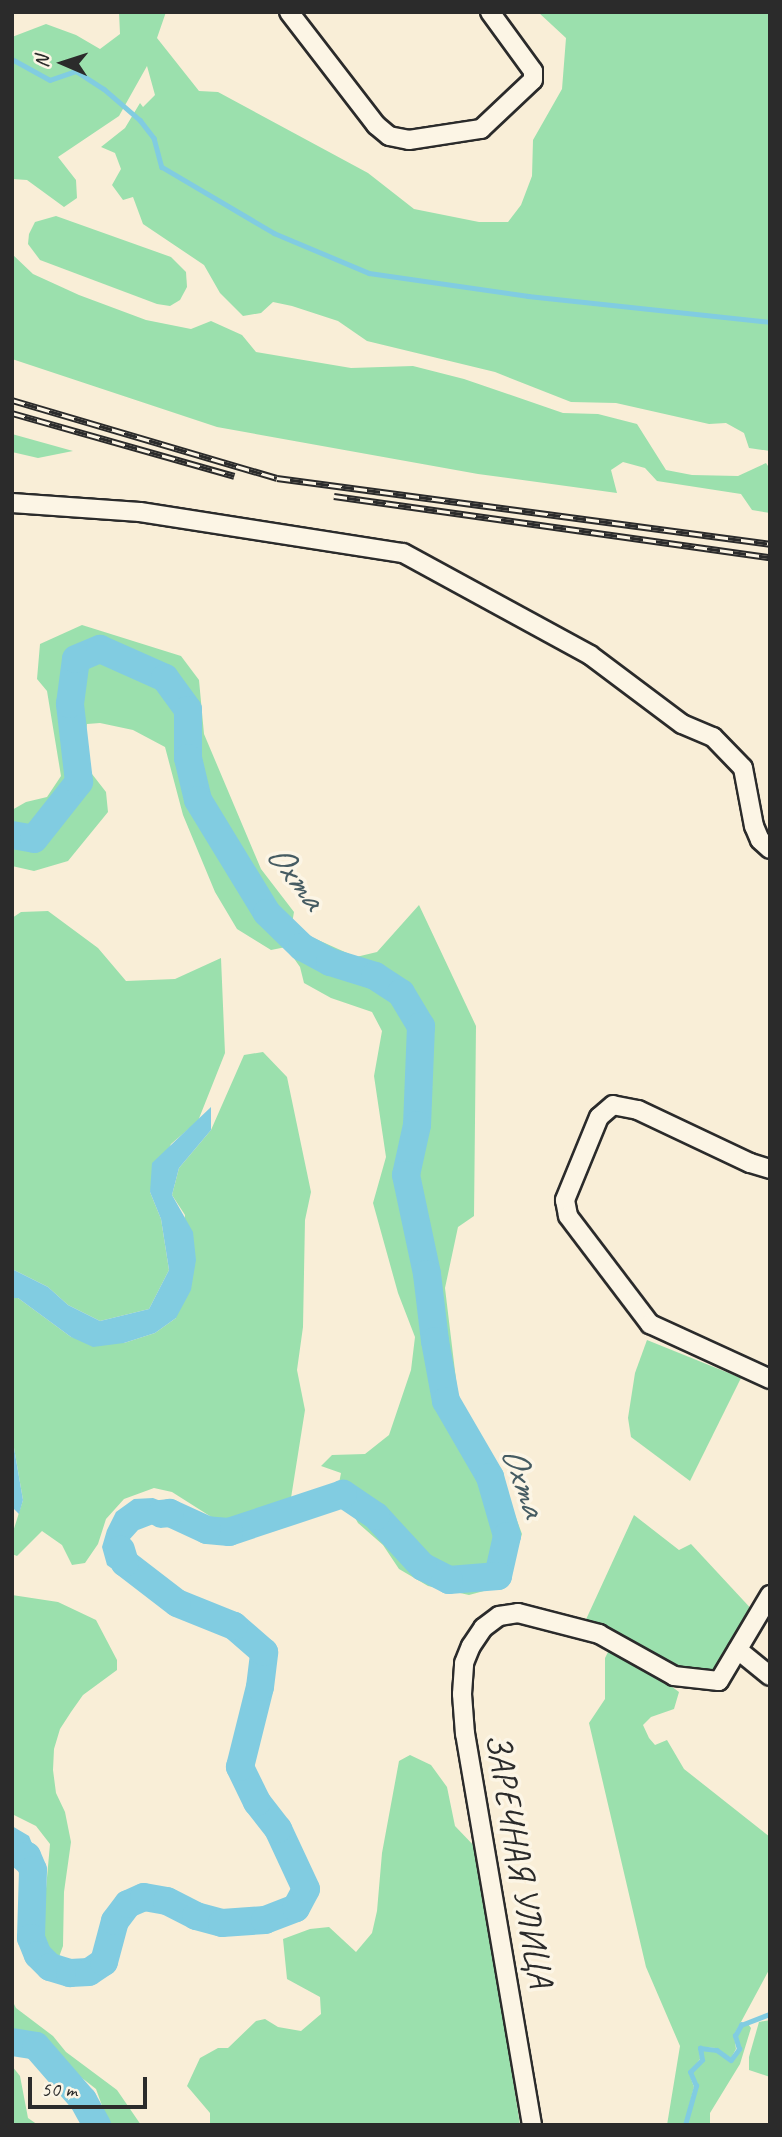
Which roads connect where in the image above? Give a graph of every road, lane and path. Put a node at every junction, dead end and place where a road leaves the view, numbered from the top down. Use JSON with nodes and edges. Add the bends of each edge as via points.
{"nodes":[{"id":1,"x":289,"y":12,"type":"edge"},
{"id":2,"x":489,"y":12,"type":"edge"},
{"id":3,"x":12,"y":503,"type":"edge"},
{"id":4,"x":770,"y":849,"type":"edge"},
{"id":5,"x":770,"y":1169,"type":"edge"},
{"id":6,"x":770,"y":1379,"type":"edge"},
{"id":7,"x":770,"y":1595,"type":"edge"},
{"id":8,"x":738,"y":1650,"type":"junction"},
{"id":9,"x":770,"y":1676,"type":"edge"},
{"id":10,"x":532,"y":2125,"type":"edge"}],
"edges":[{"from":1,"to":2,"type":"street","via":[[376,125],[389,136],[409,140],[481,130],[533,80],[533,71]]},
{"from":3,"to":4,"type":"street","via":[[140,512],[403,554],[590,654],[682,724],[713,737],[743,768],[754,826]]},
{"from":5,"to":6,"type":"street","via":[[638,1110],[613,1105],[599,1116],[565,1200],[568,1216],[650,1324]]},
{"from":7,"to":8,"type":"street"},
{"from":8,"to":9,"type":"street"},
{"from":8,"to":10,"type":"street","name":"ЗАРЕЧНАЯ УЛИЦА","via":[[719,1681],[691,1679],[666,1673],[599,1634],[518,1613],[499,1616],[471,1646],[464,1663],[465,1734]]}]}
